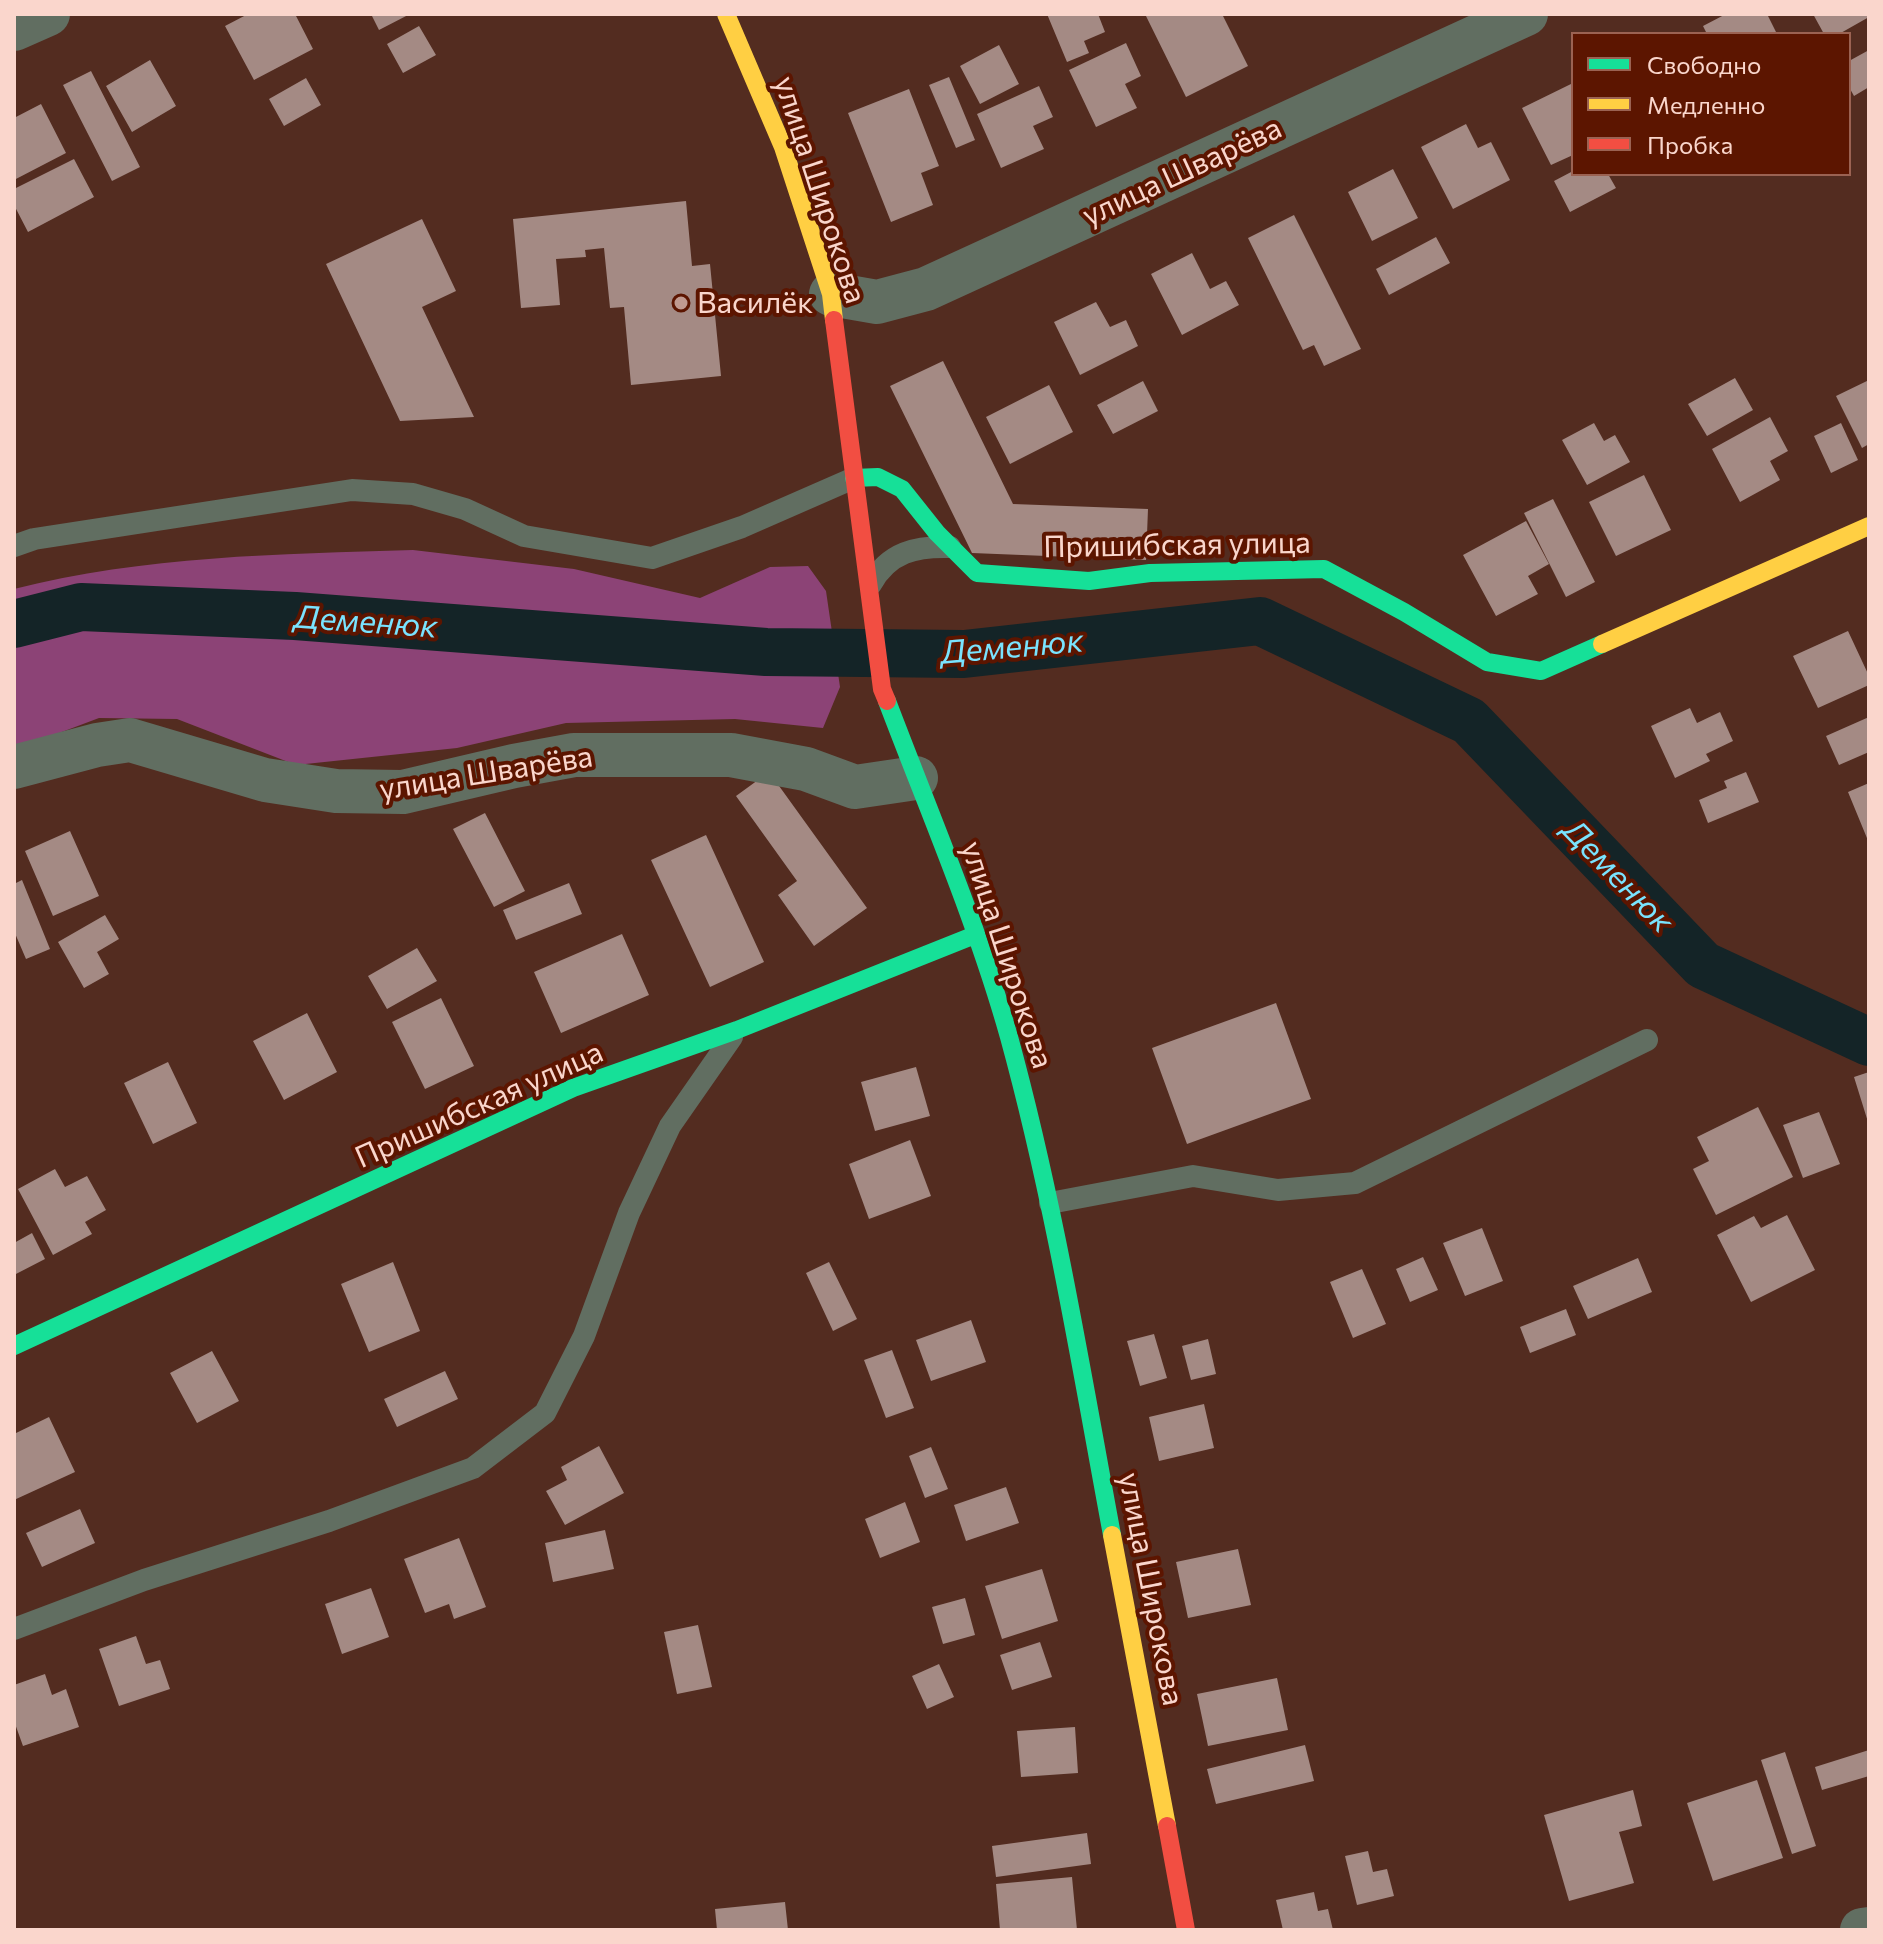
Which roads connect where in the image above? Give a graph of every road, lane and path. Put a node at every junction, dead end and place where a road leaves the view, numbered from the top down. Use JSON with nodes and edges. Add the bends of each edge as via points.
{"nodes":[{"id":1,"x":48,"y":14,"type":"edge"},
{"id":2,"x":726,"y":14,"type":"edge"},
{"id":3,"x":1526,"y":14,"type":"edge"},
{"id":4,"x":14,"y":29,"type":"edge"},
{"id":5,"x":831,"y":294,"type":"junction"},
{"id":6,"x":854,"y":478,"type":"junction"},
{"id":7,"x":1869,"y":526,"type":"edge"},
{"id":8,"x":14,"y":546,"type":"edge"},
{"id":9,"x":951,"y":547,"type":"junction"},
{"id":10,"x":868,"y":590,"type":"junction"},
{"id":11,"x":14,"y":767,"type":"edge"},
{"id":12,"x":916,"y":778,"type":"junction"},
{"id":13,"x":975,"y":935,"type":"junction"},
{"id":14,"x":737,"y":1030,"type":"junction"},
{"id":15,"x":1647,"y":1040,"type":"dead end"},
{"id":16,"x":1050,"y":1203,"type":"junction"},
{"id":17,"x":14,"y":1346,"type":"edge"},
{"id":18,"x":14,"y":1629,"type":"edge"},
{"id":19,"x":1869,"y":1929,"type":"edge"},
{"id":20,"x":1186,"y":1930,"type":"edge"},
{"id":21,"x":1862,"y":1930,"type":"edge"}],
"edges":[{"from":1,"to":4,"type":"street"},
{"from":2,"to":5,"type":"street","name":"улица Широкова","via":[[783,147]]},
{"from":3,"to":5,"type":"street","name":"улица Шварёва","via":[[926,289],[877,302]]},
{"from":5,"to":6,"type":"street","name":"улица Широкова"},
{"from":6,"to":8,"type":"lane","via":[[742,527],[652,558],[524,536],[465,509],[413,494],[352,490]]},
{"from":6,"to":9,"type":"street","name":"Пришибская улица","via":[[878,477],[902,489]]},
{"from":6,"to":10,"type":"street","name":"улица Широкова"},
{"from":7,"to":9,"type":"street","name":"Пришибская улица","via":[[1541,671],[1487,662],[1324,569],[1150,573],[1089,581],[977,573]]},
{"from":9,"to":10,"type":"lane","via":[[921,547],[894,558],[879,569]]},
{"from":10,"to":12,"type":"street","name":"улица Широкова","via":[[882,689]]},
{"from":11,"to":12,"type":"street","name":"улица Шварёва","via":[[130,740],[265,780],[336,791],[403,792],[574,755],[731,755],[806,769],[855,787]]},
{"from":12,"to":13,"type":"street","name":"улица Широкова"},
{"from":13,"to":14,"type":"street","name":"Пришибская улица"},
{"from":13,"to":16,"type":"street","name":"улица Широкова","via":[[1008,1035]]},
{"from":14,"to":17,"type":"street","name":"Пришибская улица","via":[[573,1088]]},
{"from":14,"to":18,"type":"lane","via":[[670,1126],[629,1213],[584,1336],[545,1413],[473,1468]]},
{"from":15,"to":16,"type":"lane","via":[[1355,1183],[1278,1190],[1193,1176]]},
{"from":16,"to":20,"type":"street","name":"улица Широкова"},
{"from":19,"to":21,"type":"street"}]}
